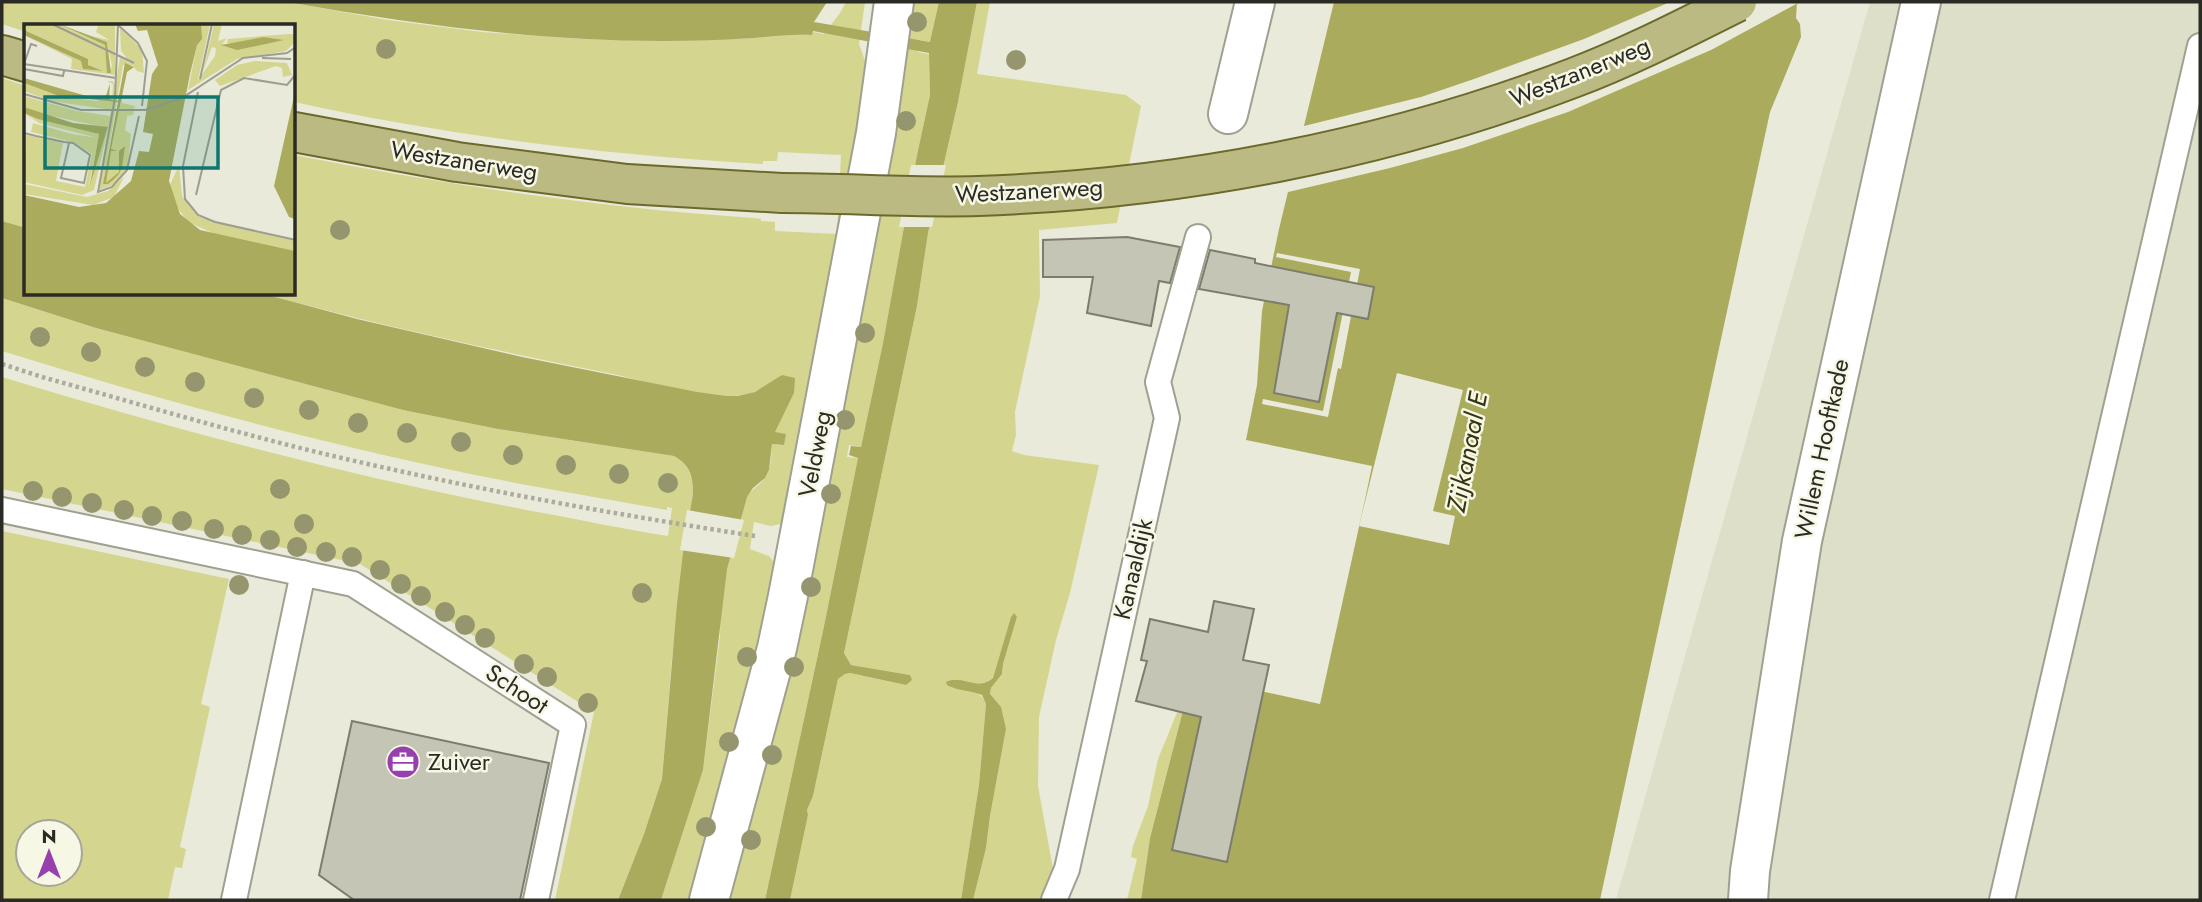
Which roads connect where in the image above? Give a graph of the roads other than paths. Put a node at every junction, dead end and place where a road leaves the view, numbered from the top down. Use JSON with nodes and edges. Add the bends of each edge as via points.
{"nodes":[{"id":1,"x":894,"y":2,"type":"edge"},
{"id":2,"x":1255,"y":2,"type":"edge"},
{"id":3,"x":1737,"y":2,"type":"edge"},
{"id":4,"x":1921,"y":2,"type":"edge"},
{"id":5,"x":2200,"y":46,"type":"edge"},
{"id":6,"x":2,"y":55,"type":"edge"},
{"id":7,"x":24,"y":61,"type":"edge"},
{"id":8,"x":1228,"y":114,"type":"dead end"},
{"id":9,"x":296,"y":132,"type":"edge"},
{"id":10,"x":1198,"y":237,"type":"dead end"},
{"id":11,"x":2,"y":510,"type":"edge"},
{"id":12,"x":303,"y":573,"type":"junction"},
{"id":13,"x":234,"y":900,"type":"edge"},
{"id":14,"x":536,"y":900,"type":"edge"},
{"id":15,"x":709,"y":900,"type":"edge"},
{"id":16,"x":1054,"y":900,"type":"edge"},
{"id":17,"x":1748,"y":900,"type":"edge"},
{"id":18,"x":2002,"y":900,"type":"edge"}],
"edges":[{"from":1,"to":15,"type":"street","name":"Veldweg","via":[[876,133],[788,596]]},
{"from":2,"to":8,"type":"street"},
{"from":3,"to":9,"type":"main road","name":"Westzanerweg","bridge":true,"via":[[1575,78],[1418,129],[1268,164],[1130,185],[979,196],[782,193],[628,184],[457,162]]},
{"from":4,"to":17,"type":"street","name":"Willem Hooftkade","via":[[1802,541]]},
{"from":5,"to":18,"type":"lane"},
{"from":6,"to":7,"type":"main road"},
{"from":10,"to":16,"type":"lane","name":"Kanaaldijk","via":[[1158,382],[1167,418],[1067,869]]},
{"from":11,"to":12,"type":"lane","name":"Schoot"},
{"from":12,"to":13,"type":"lane"},
{"from":12,"to":14,"type":"lane","name":"Schoot","via":[[353,584],[573,725]]}]}
